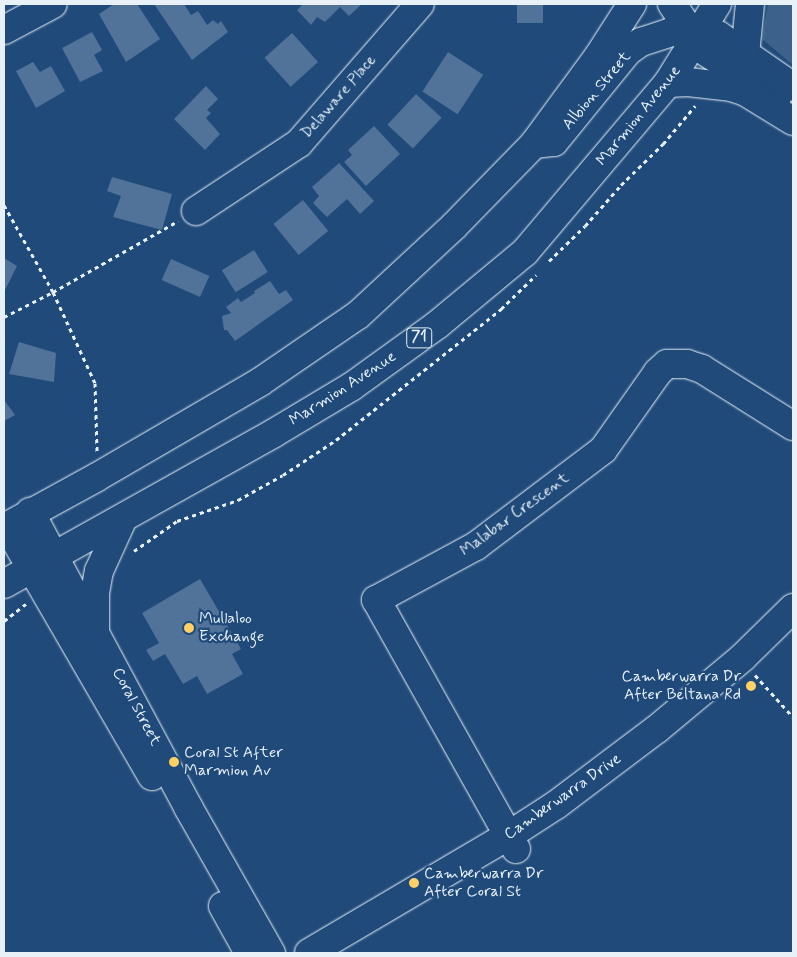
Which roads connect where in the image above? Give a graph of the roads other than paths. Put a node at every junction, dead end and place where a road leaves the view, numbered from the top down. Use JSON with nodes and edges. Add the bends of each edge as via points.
{"nodes":[{"id":1,"x":18,"y":4,"type":"edge"},
{"id":2,"x":53,"y":4,"type":"edge"},
{"id":3,"x":420,"y":4,"type":"edge"},
{"id":4,"x":632,"y":4,"type":"edge"},
{"id":5,"x":672,"y":4,"type":"edge"},
{"id":6,"x":716,"y":4,"type":"edge"},
{"id":7,"x":750,"y":4,"type":"edge"},
{"id":8,"x":4,"y":11,"type":"edge"},
{"id":9,"x":4,"y":30,"type":"edge"},
{"id":10,"x":696,"y":34,"type":"junction"},
{"id":11,"x":745,"y":54,"type":"junction"},
{"id":12,"x":668,"y":83,"type":"junction"},
{"id":13,"x":793,"y":87,"type":"edge"},
{"id":14,"x":793,"y":109,"type":"edge"},
{"id":15,"x":793,"y":121,"type":"edge"},
{"id":16,"x":534,"y":144,"type":"junction"},
{"id":17,"x":196,"y":211,"type":"road end"},
{"id":18,"x":793,"y":426,"type":"edge"},
{"id":19,"x":30,"y":512,"type":"junction"},
{"id":20,"x":123,"y":518,"type":"junction"},
{"id":21,"x":5,"y":527,"type":"edge"},
{"id":22,"x":44,"y":563,"type":"junction"},
{"id":23,"x":4,"y":584,"type":"edge"},
{"id":24,"x":793,"y":608,"type":"edge"},
{"id":25,"x":793,"y":630,"type":"edge"},
{"id":26,"x":95,"y":631,"type":"junction"},
{"id":27,"x":512,"y":842,"type":"junction"},
{"id":28,"x":249,"y":953,"type":"edge"},
{"id":29,"x":271,"y":953,"type":"edge"},
{"id":30,"x":308,"y":953,"type":"edge"},
{"id":31,"x":342,"y":953,"type":"edge"}],
"edges":[{"from":1,"to":8,"type":"main road"},
{"from":2,"to":9,"type":"main road"},
{"from":3,"to":17,"type":"main road","name":"Delaware Place","via":[[299,143]]},
{"from":4,"to":16,"type":"main road","via":[[598,57]]},
{"from":5,"to":10,"type":"main road"},
{"from":6,"to":10,"type":"main road","name":"Marmion Avenue","number":"71"},
{"from":7,"to":11,"type":"main road"},
{"from":10,"to":11,"type":"main road","name":"Albion Street","via":[[718,34]]},
{"from":10,"to":12,"type":"main road","name":"Marmion Avenue","number":"71"},
{"from":10,"to":14,"type":"main road","via":[[703,50]]},
{"from":10,"to":16,"type":"main road","name":"Albion Street","via":[[671,32],[640,42],[607,75],[554,142]]},
{"from":11,"to":13,"type":"main road","name":"Albion Street"},
{"from":12,"to":15,"type":"main road","via":[[731,87],[746,92]]},
{"from":12,"to":20,"type":"main road","name":"Marmion Avenue","number":"71","via":[[525,252],[437,325],[351,388]]},
{"from":16,"to":19,"type":"main road","via":[[454,226],[358,315],[260,382]]},
{"from":18,"to":27,"type":"main road","name":"Malabar Crescent","via":[[702,369],[678,363],[667,364],[602,450],[476,546],[376,600]]},
{"from":19,"to":21,"type":"main road"},
{"from":19,"to":22,"type":"main road","name":"Coral Street"},
{"from":20,"to":22,"type":"main road","name":"Marmion Avenue","number":"71"},
{"from":20,"to":26,"type":"main road","via":[[99,570]]},
{"from":21,"to":22,"type":"main road","name":"Coral Street"},
{"from":22,"to":23,"type":"main road","name":"Marmion Avenue","number":"71"},
{"from":22,"to":26,"type":"main road","name":"Coral Street"},
{"from":22,"to":28,"type":"main road","name":"Coral Street","via":[[154,778]]},
{"from":24,"to":27,"type":"main road","name":"Camberwarra Drive","via":[[743,657],[657,729]]},
{"from":25,"to":27,"type":"main road","name":"Camberwarra Drive","via":[[709,708],[619,779],[560,822]]},
{"from":26,"to":29,"type":"main road","name":"Coral Street","via":[[188,807]]},
{"from":27,"to":30,"type":"main road","name":"Camberwarra Drive"},
{"from":27,"to":31,"type":"main road","name":"Camberwarra Drive"}]}
